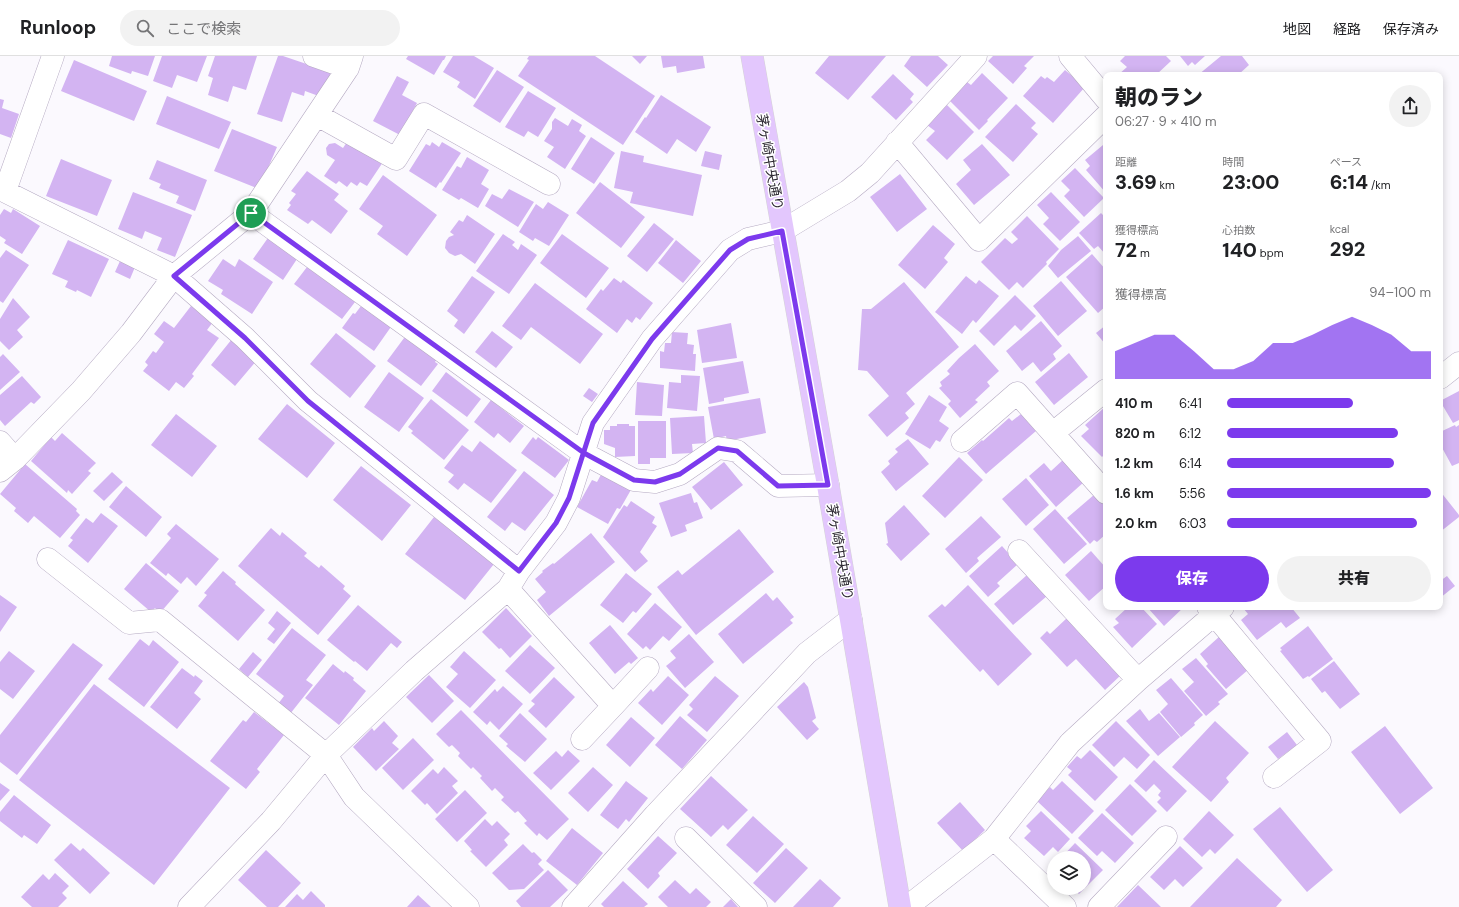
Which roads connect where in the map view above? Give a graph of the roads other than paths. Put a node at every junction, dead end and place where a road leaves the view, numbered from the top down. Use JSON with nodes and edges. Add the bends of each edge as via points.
{"nodes":[{"id":1,"x":53,"y":56,"type":"edge"},
{"id":2,"x":314,"y":56,"type":"edge"},
{"id":3,"x":752,"y":56,"type":"edge"},
{"id":4,"x":976,"y":56,"type":"edge"},
{"id":5,"x":1070,"y":56,"type":"edge"},
{"id":6,"x":350,"y":62,"type":"edge"},
{"id":7,"x":1103,"y":95,"type":"edge"},
{"id":8,"x":317,"y":115,"type":"junction"},
{"id":9,"x":1103,"y":119,"type":"edge"},
{"id":10,"x":897,"y":142,"type":"junction"},
{"id":11,"x":549,"y":184,"type":"dead end"},
{"id":12,"x":3,"y":190,"type":"edge"},
{"id":13,"x":251,"y":213,"type":"junction"},
{"id":14,"x":782,"y":231,"type":"junction"},
{"id":15,"x":174,"y":276,"type":"junction"},
{"id":16,"x":1459,"y":363,"type":"edge"},
{"id":17,"x":1443,"y":376,"type":"edge"},
{"id":18,"x":1103,"y":392,"type":"edge"},
{"id":19,"x":1053,"y":433,"type":"junction"},
{"id":20,"x":962,"y":441,"type":"dead end"},
{"id":21,"x":0,"y":442,"type":"edge"},
{"id":22,"x":584,"y":453,"type":"junction"},
{"id":23,"x":7,"y":465,"type":"edge"},
{"id":24,"x":828,"y":485,"type":"junction"},
{"id":25,"x":1103,"y":490,"type":"edge"},
{"id":26,"x":1019,"y":551,"type":"dead end"},
{"id":27,"x":48,"y":560,"type":"dead end"},
{"id":28,"x":514,"y":580,"type":"junction"},
{"id":29,"x":1214,"y":610,"type":"edge"},
{"id":30,"x":1216,"y":610,"type":"edge"},
{"id":31,"x":851,"y":619,"type":"junction"},
{"id":32,"x":648,"y":668,"type":"dead end"},
{"id":33,"x":1138,"y":680,"type":"junction"},
{"id":34,"x":613,"y":706,"type":"junction"},
{"id":35,"x":582,"y":739,"type":"dead end"},
{"id":36,"x":326,"y":755,"type":"junction"},
{"id":37,"x":1274,"y":778,"type":"dead end"},
{"id":38,"x":1166,"y":837,"type":"dead end"},
{"id":39,"x":686,"y":838,"type":"dead end"},
{"id":40,"x":994,"y":839,"type":"junction"},
{"id":41,"x":198,"y":904,"type":"edge"},
{"id":42,"x":468,"y":907,"type":"edge"},
{"id":43,"x":573,"y":907,"type":"edge"},
{"id":44,"x":756,"y":907,"type":"edge"},
{"id":45,"x":900,"y":907,"type":"edge"},
{"id":46,"x":907,"y":907,"type":"edge"},
{"id":47,"x":1065,"y":907,"type":"edge"},
{"id":48,"x":1099,"y":907,"type":"edge"}],
"edges":[{"from":1,"to":12,"type":"street"},
{"from":2,"to":6,"type":"street"},
{"from":3,"to":14,"type":"main road","name":"茅ヶ崎中央通り"},
{"from":4,"to":10,"type":"street"},
{"from":5,"to":7,"type":"street"},
{"from":6,"to":8,"type":"street"},
{"from":8,"to":11,"type":"street","via":[[396,159],[424,114]]},
{"from":8,"to":13,"type":"street"},
{"from":9,"to":10,"type":"street","via":[[978,240]]},
{"from":10,"to":14,"type":"street","via":[[870,173],[848,192]]},
{"from":12,"to":15,"type":"street"},
{"from":13,"to":15,"type":"street"},
{"from":13,"to":22,"type":"street"},
{"from":14,"to":22,"type":"street","via":[[748,239],[730,250],[652,339],[593,423]]},
{"from":14,"to":24,"type":"main road","name":"茅ヶ崎中央通り"},
{"from":15,"to":23,"type":"street","via":[[131,333],[81,391]]},
{"from":15,"to":28,"type":"street","via":[[245,338],[308,401]]},
{"from":16,"to":17,"type":"street"},
{"from":18,"to":19,"type":"street"},
{"from":19,"to":20,"type":"street","via":[[1017,393]]},
{"from":19,"to":25,"type":"street"},
{"from":21,"to":23,"type":"street"},
{"from":22,"to":24,"type":"street","via":[[634,480],[655,482],[680,474],[718,448],[737,451],[778,486]]},
{"from":22,"to":28,"type":"street","via":[[569,498],[556,523]]},
{"from":24,"to":31,"type":"main road","name":"茅ヶ崎中央通り"},
{"from":26,"to":33,"type":"street"},
{"from":27,"to":36,"type":"street","via":[[129,623],[160,620]]},
{"from":28,"to":34,"type":"street"},
{"from":28,"to":36,"type":"street","via":[[414,670]]},
{"from":29,"to":33,"type":"street"},
{"from":30,"to":37,"type":"street","via":[[1320,741]]},
{"from":31,"to":43,"type":"street","via":[[807,653],[655,815]]},
{"from":31,"to":45,"type":"main road","name":"茅ヶ崎中央通り"},
{"from":32,"to":34,"type":"street"},
{"from":33,"to":40,"type":"street","via":[[1070,743]]},
{"from":34,"to":35,"type":"street"},
{"from":36,"to":41,"type":"street"},
{"from":36,"to":42,"type":"street","via":[[354,797]]},
{"from":38,"to":48,"type":"street"},
{"from":39,"to":44,"type":"street"},
{"from":40,"to":46,"type":"street"},
{"from":40,"to":47,"type":"street"}]}
